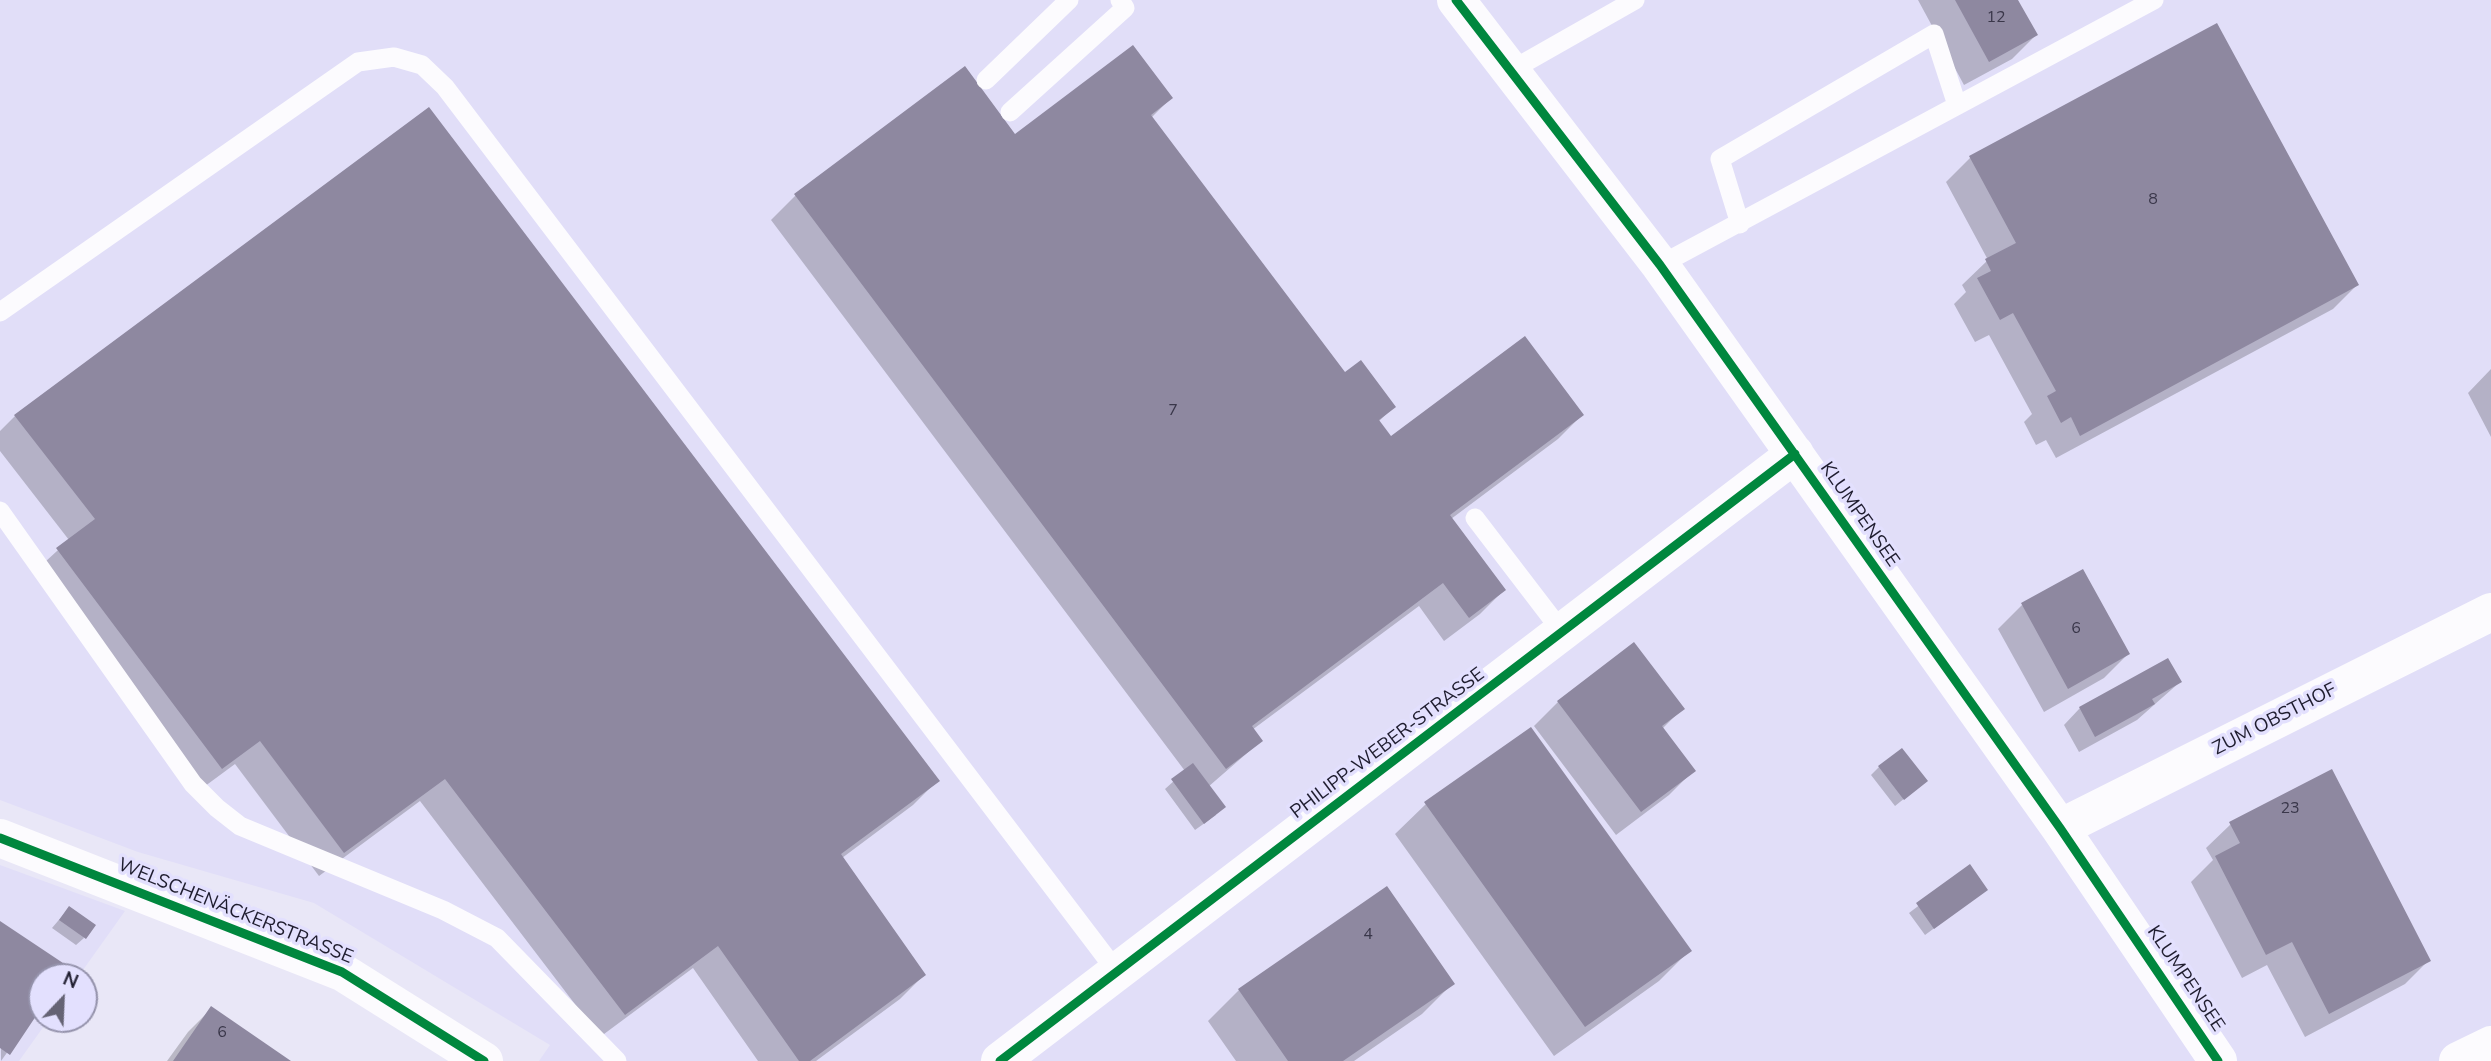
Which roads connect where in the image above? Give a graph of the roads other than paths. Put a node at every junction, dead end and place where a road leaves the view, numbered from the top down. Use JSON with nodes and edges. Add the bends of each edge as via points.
{"nodes":[{"id":1,"x":1069,"y":0,"type":"edge"},
{"id":2,"x":1119,"y":0,"type":"edge"},
{"id":3,"x":1456,"y":0,"type":"edge"},
{"id":4,"x":1635,"y":0,"type":"edge"},
{"id":5,"x":2154,"y":0,"type":"edge"},
{"id":6,"x":1510,"y":71,"type":"junction"},
{"id":7,"x":986,"y":80,"type":"dead end"},
{"id":8,"x":1957,"y":106,"type":"junction"},
{"id":9,"x":1010,"y":112,"type":"dead end"},
{"id":10,"x":1740,"y":223,"type":"junction"},
{"id":11,"x":1660,"y":265,"type":"junction"},
{"id":12,"x":0,"y":312,"type":"edge"},
{"id":13,"x":1795,"y":454,"type":"junction"},
{"id":14,"x":0,"y":511,"type":"edge"},
{"id":15,"x":1475,"y":518,"type":"dead end"},
{"id":16,"x":2491,"y":612,"type":"edge"},
{"id":17,"x":1563,"y":633,"type":"junction"},
{"id":18,"x":2060,"y":828,"type":"junction"},
{"id":19,"x":0,"y":838,"type":"edge"},
{"id":20,"x":1117,"y":972,"type":"junction"},
{"id":21,"x":2491,"y":1045,"type":"edge"},
{"id":22,"x":484,"y":1061,"type":"edge"},
{"id":23,"x":617,"y":1061,"type":"edge"},
{"id":24,"x":1000,"y":1061,"type":"edge"},
{"id":25,"x":2218,"y":1061,"type":"edge"},
{"id":26,"x":2458,"y":1061,"type":"edge"}],
"edges":[{"from":1,"to":7,"type":"lane"},
{"from":2,"to":9,"type":"lane","via":[[1125,8]]},
{"from":3,"to":6,"type":"street","name":"KLUMPENSEE"},
{"from":4,"to":6,"type":"lane"},
{"from":5,"to":8,"type":"lane"},
{"from":6,"to":11,"type":"street","name":"KLUMPENSEE"},
{"from":8,"to":10,"type":"lane"},
{"from":8,"to":10,"type":"lane","via":[[1934,34],[1720,159]]},
{"from":10,"to":11,"type":"lane"},
{"from":11,"to":13,"type":"street","name":"KLUMPENSEE"},
{"from":12,"to":20,"type":"lane","via":[[358,62],[394,57],[422,65],[444,87]]},
{"from":13,"to":17,"type":"street","name":"PHILIPP-WEBER-STRASSE"},
{"from":13,"to":18,"type":"street","name":"KLUMPENSEE"},
{"from":14,"to":23,"type":"lane","via":[[193,784],[217,808],[240,826],[443,910],[497,938]]},
{"from":15,"to":17,"type":"lane"},
{"from":16,"to":18,"type":"street","name":"ZUM OBSTHOF"},
{"from":17,"to":20,"type":"street","name":"PHILIPP-WEBER-STRASSE"},
{"from":18,"to":25,"type":"street","name":"KLUMPENSEE"},
{"from":19,"to":22,"type":"street","name":"WELSCHENÄCKERSTRASSE","via":[[342,972]]},
{"from":20,"to":24,"type":"street","name":"PHILIPP-WEBER-STRASSE"},
{"from":21,"to":26,"type":"street"}]}
